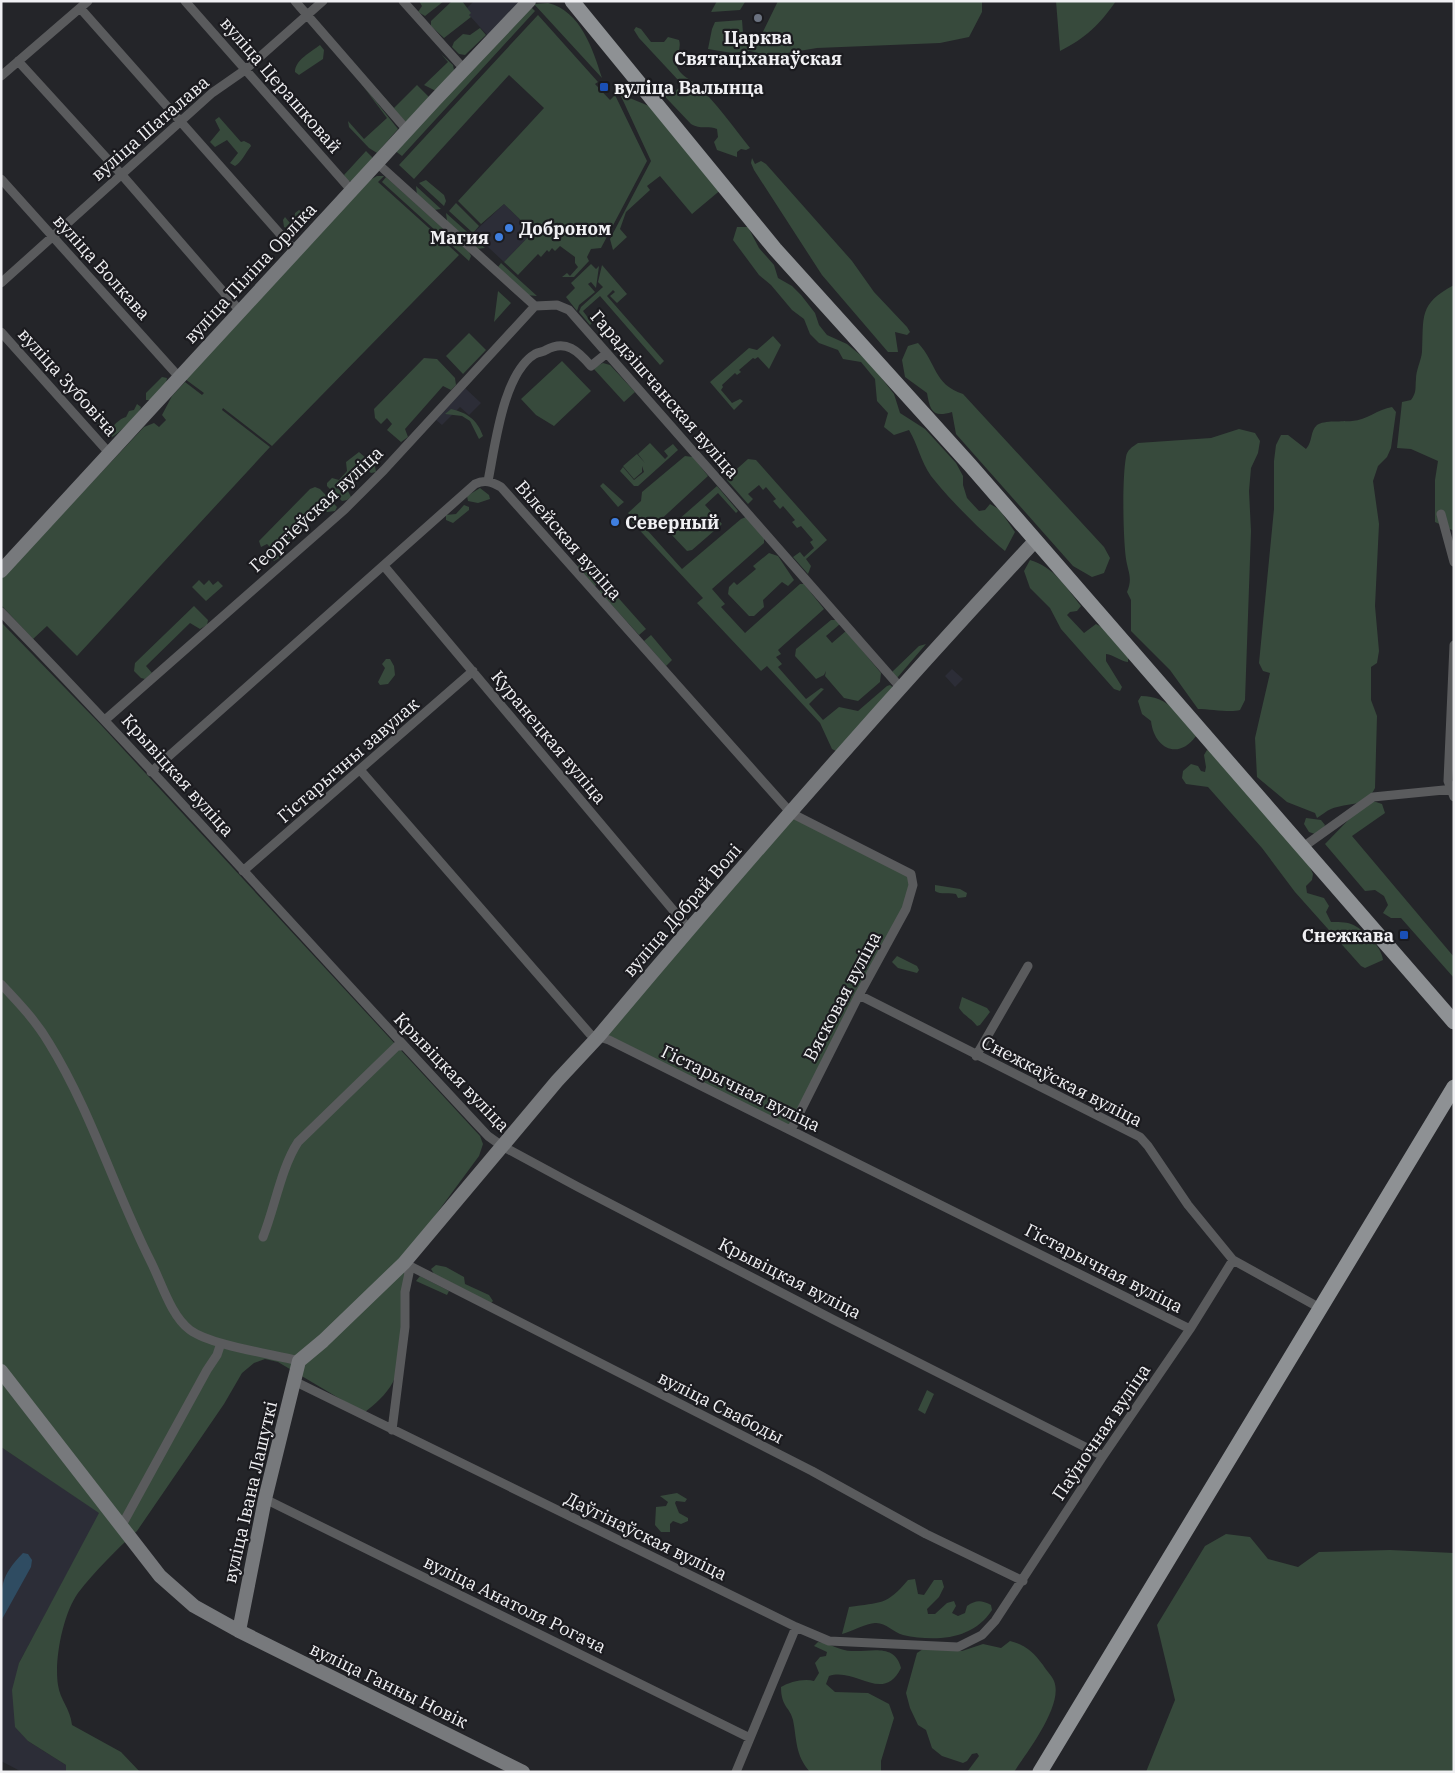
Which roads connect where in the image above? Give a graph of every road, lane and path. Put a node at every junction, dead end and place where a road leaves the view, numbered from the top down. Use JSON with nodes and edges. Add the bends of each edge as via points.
{"nodes":[{"id":1,"x":88,"y":1,"type":"edge"},
{"id":2,"x":185,"y":1,"type":"edge"},
{"id":3,"x":294,"y":1,"type":"edge"},
{"id":4,"x":323,"y":1,"type":"edge"},
{"id":5,"x":403,"y":1,"type":"edge"},
{"id":6,"x":529,"y":1,"type":"edge"},
{"id":7,"x":571,"y":2,"type":"edge"},
{"id":8,"x":80,"y":8,"type":"junction"},
{"id":9,"x":307,"y":16,"type":"junction"},
{"id":10,"x":18,"y":61,"type":"junction"},
{"id":11,"x":464,"y":69,"type":"junction"},
{"id":12,"x":245,"y":70,"type":"junction"},
{"id":13,"x":1,"y":76,"type":"edge"},
{"id":14,"x":181,"y":122,"type":"junction"},
{"id":15,"x":407,"y":130,"type":"junction"},
{"id":16,"x":377,"y":163,"type":"junction"},
{"id":17,"x":122,"y":175,"type":"junction"},
{"id":18,"x":1,"y":179,"type":"edge"},
{"id":19,"x":352,"y":190,"type":"junction"},
{"id":20,"x":51,"y":236,"type":"junction"},
{"id":21,"x":296,"y":252,"type":"junction"},
{"id":22,"x":1,"y":283,"type":"edge"},
{"id":23,"x":535,"y":306,"type":"junction"},
{"id":24,"x":240,"y":311,"type":"junction"},
{"id":25,"x":1,"y":332,"type":"edge"},
{"id":26,"x":606,"y":354,"type":"junction"},
{"id":27,"x":180,"y":377,"type":"junction"},
{"id":28,"x":110,"y":454,"type":"junction"},
{"id":29,"x":488,"y":481,"type":"junction"},
{"id":30,"x":1442,"y":514,"type":"dead end"},
{"id":31,"x":1035,"y":541,"type":"junction"},
{"id":32,"x":1454,"y":562,"type":"edge"},
{"id":33,"x":384,"y":566,"type":"junction"},
{"id":34,"x":1,"y":571,"type":"edge"},
{"id":35,"x":1,"y":612,"type":"edge"},
{"id":36,"x":1454,"y":645,"type":"edge"},
{"id":37,"x":473,"y":671,"type":"junction"},
{"id":38,"x":900,"y":687,"type":"junction"},
{"id":39,"x":105,"y":720,"type":"junction"},
{"id":40,"x":361,"y":771,"type":"junction"},
{"id":41,"x":151,"y":772,"type":"junction"},
{"id":42,"x":1452,"y":791,"type":"edge"},
{"id":43,"x":791,"y":813,"type":"junction"},
{"id":44,"x":1303,"y":847,"type":"junction"},
{"id":45,"x":243,"y":871,"type":"junction"},
{"id":46,"x":910,"y":874,"type":"joint"},
{"id":47,"x":689,"y":929,"type":"junction"},
{"id":48,"x":1028,"y":966,"type":"dead end"},
{"id":49,"x":1,"y":984,"type":"edge"},
{"id":50,"x":859,"y":995,"type":"junction"},
{"id":51,"x":1454,"y":1022,"type":"edge"},
{"id":52,"x":598,"y":1037,"type":"junction"},
{"id":53,"x":402,"y":1046,"type":"junction"},
{"id":54,"x":976,"y":1056,"type":"junction"},
{"id":55,"x":1454,"y":1088,"type":"edge"},
{"id":56,"x":791,"y":1130,"type":"junction"},
{"id":57,"x":502,"y":1146,"type":"junction"},
{"id":58,"x":263,"y":1237,"type":"dead end"},
{"id":59,"x":1233,"y":1260,"type":"junction"},
{"id":60,"x":404,"y":1262,"type":"junction"},
{"id":61,"x":1320,"y":1308,"type":"junction"},
{"id":62,"x":1190,"y":1329,"type":"junction"},
{"id":63,"x":221,"y":1344,"type":"junction"},
{"id":64,"x":299,"y":1361,"type":"junction"},
{"id":65,"x":1,"y":1371,"type":"edge"},
{"id":66,"x":294,"y":1380,"type":"junction"},
{"id":67,"x":392,"y":1430,"type":"junction"},
{"id":68,"x":1103,"y":1456,"type":"junction"},
{"id":69,"x":265,"y":1500,"type":"junction"},
{"id":70,"x":122,"y":1525,"type":"junction"},
{"id":71,"x":1022,"y":1581,"type":"junction"},
{"id":72,"x":995,"y":1621,"type":"joint"},
{"id":73,"x":796,"y":1628,"type":"junction"},
{"id":74,"x":239,"y":1631,"type":"junction"},
{"id":75,"x":750,"y":1738,"type":"junction"},
{"id":76,"x":522,"y":1772,"type":"edge"},
{"id":77,"x":736,"y":1772,"type":"edge"},
{"id":78,"x":1040,"y":1772,"type":"edge"}],
"edges":[{"from":1,"to":8,"type":"street"},
{"from":2,"to":12,"type":"street","name":"вуліца Церашковай"},
{"from":3,"to":9,"type":"street"},
{"from":4,"to":9,"type":"street","name":"вуліца Шаталава"},
{"from":5,"to":11,"type":"street"},
{"from":6,"to":11,"type":"street","name":"вуліца Піліпа Орліка"},
{"from":7,"to":31,"type":"main road","via":[[775,249]]},
{"from":8,"to":10,"type":"street"},
{"from":8,"to":14,"type":"street"},
{"from":9,"to":12,"type":"street","name":"вуліца Шаталава"},
{"from":9,"to":15,"type":"street"},
{"from":10,"to":13,"type":"street"},
{"from":10,"to":17,"type":"street"},
{"from":11,"to":15,"type":"street","name":"вуліца Піліпа Орліка"},
{"from":12,"to":14,"type":"street","name":"вуліца Шаталава"},
{"from":12,"to":19,"type":"street","name":"вуліца Церашковай"},
{"from":14,"to":17,"type":"street","name":"вуліца Шаталава"},
{"from":14,"to":21,"type":"street"},
{"from":15,"to":16,"type":"street","name":"вуліца Піліпа Орліка"},
{"from":16,"to":19,"type":"street","name":"вуліца Піліпа Орліка"},
{"from":16,"to":23,"type":"street"},
{"from":17,"to":20,"type":"street","name":"вуліца Шаталава"},
{"from":17,"to":24,"type":"street"},
{"from":18,"to":20,"type":"street","name":"вуліца Волкава"},
{"from":19,"to":21,"type":"street","name":"вуліца Піліпа Орліка"},
{"from":20,"to":22,"type":"street","name":"вуліца Шаталава"},
{"from":20,"to":27,"type":"street","name":"вуліца Волкава"},
{"from":21,"to":24,"type":"street","name":"вуліца Піліпа Орліка"},
{"from":23,"to":26,"type":"street","name":"Гарадзішчанская вуліца","via":[[565,307]]},
{"from":23,"to":39,"type":"street","name":"Георгіеўская вуліца","via":[[345,509]]},
{"from":24,"to":27,"type":"street","name":"вуліца Піліпа Орліка"},
{"from":25,"to":28,"type":"street","name":"вуліца Зубовіча"},
{"from":26,"to":29,"type":"street","via":[[591,366],[580,353],[563,346],[552,346],[535,354],[518,374],[503,406]]},
{"from":26,"to":38,"type":"street","name":"Гарадзішчанская вуліца"},
{"from":27,"to":28,"type":"street","name":"вуліца Піліпа Орліка"},
{"from":28,"to":34,"type":"street","name":"вуліца Піліпа Орліка"},
{"from":29,"to":33,"type":"street","name":"Вілейская вуліца","via":[[475,484]]},
{"from":29,"to":43,"type":"street","name":"Вілейская вуліца","via":[[501,487]]},
{"from":30,"to":32,"type":"street"},
{"from":31,"to":38,"type":"street","name":"вуліца Добрай Волі"},
{"from":31,"to":44,"type":"main road"},
{"from":33,"to":37,"type":"street","name":"Куранецкая вуліца"},
{"from":33,"to":41,"type":"street","name":"Вілейская вуліца"},
{"from":35,"to":39,"type":"street","name":"Крывіцкая вуліца"},
{"from":36,"to":42,"type":"street","via":[[1449,749]]},
{"from":37,"to":40,"type":"street","name":"Гістарычны завулак"},
{"from":37,"to":47,"type":"street","name":"Куранецкая вуліца"},
{"from":38,"to":43,"type":"street","name":"вуліца Добрай Волі"},
{"from":39,"to":41,"type":"street","name":"Крывіцкая вуліца"},
{"from":40,"to":45,"type":"street","name":"Гістарычны завулак"},
{"from":40,"to":52,"type":"street","name":"Гістарычная вуліца","via":[[590,1034]]},
{"from":41,"to":45,"type":"street","name":"Крывіцкая вуліца"},
{"from":42,"to":44,"type":"street","via":[[1373,797]]},
{"from":43,"to":46,"type":"street","name":"Вілейская вуліца"},
{"from":43,"to":47,"type":"street","name":"вуліца Добрай Волі"},
{"from":44,"to":51,"type":"main road"},
{"from":45,"to":53,"type":"street","name":"Крывіцкая вуліца"},
{"from":46,"to":50,"type":"street","name":"Вясковая вуліца","via":[[913,885],[906,910]]},
{"from":47,"to":52,"type":"street","name":"вуліца Добрай Волі"},
{"from":48,"to":54,"type":"street"},
{"from":49,"to":63,"type":"street","via":[[28,1012],[49,1043],[181,1323]]},
{"from":50,"to":54,"type":"street","name":"Снежкаўская вуліца"},
{"from":50,"to":56,"type":"street","name":"Вясковая вуліца"},
{"from":52,"to":56,"type":"street","name":"Гістарычная вуліца"},
{"from":52,"to":57,"type":"street","name":"вуліца Добрай Волі"},
{"from":53,"to":57,"type":"street","name":"Крывіцкая вуліца","via":[[488,1136]]},
{"from":53,"to":58,"type":"street","via":[[396,1046],[298,1142],[288,1160]]},
{"from":54,"to":59,"type":"street","name":"Снежкаўская вуліца","via":[[1140,1137],[1188,1205]]},
{"from":55,"to":61,"type":"main road"},
{"from":56,"to":62,"type":"street","name":"Гістарычная вуліца"},
{"from":57,"to":60,"type":"street","name":"вуліца Добрай Волі"},
{"from":57,"to":68,"type":"street","name":"Крывіцкая вуліца"},
{"from":59,"to":61,"type":"street"},
{"from":59,"to":62,"type":"street","name":"Паўночная вуліца"},
{"from":60,"to":64,"type":"street","name":"вуліца Добрай Волі"},
{"from":60,"to":67,"type":"street","via":[[409,1273],[404,1292],[405,1327]]},
{"from":60,"to":71,"type":"street","name":"вуліца Свабоды"},
{"from":61,"to":78,"type":"main road"},
{"from":62,"to":68,"type":"street","name":"Паўночная вуліца"},
{"from":63,"to":64,"type":"street"},
{"from":63,"to":70,"type":"street"},
{"from":64,"to":66,"type":"street","name":"вуліца Івана Лашуткі"},
{"from":65,"to":70,"type":"street","name":"вуліца Ганны Новік"},
{"from":66,"to":67,"type":"street","name":"Даўгінаўская вуліца"},
{"from":66,"to":69,"type":"street","name":"вуліца Івана Лашуткі"},
{"from":67,"to":73,"type":"street","name":"Даўгінаўская вуліца"},
{"from":68,"to":71,"type":"street","name":"Паўночная вуліца"},
{"from":69,"to":74,"type":"street","name":"вуліца Івана Лашуткі"},
{"from":69,"to":75,"type":"street","name":"вуліца Анатоля Рогача"},
{"from":70,"to":74,"type":"street","name":"вуліца Ганны Новік","via":[[160,1576],[194,1606]]},
{"from":71,"to":72,"type":"street","name":"Паўночная вуліца"},
{"from":72,"to":73,"type":"street","name":"Даўгінаўская вуліца","via":[[982,1635],[958,1647],[829,1641]]},
{"from":73,"to":75,"type":"street"},
{"from":74,"to":76,"type":"street","name":"вуліца Ганны Новік"},
{"from":75,"to":77,"type":"street"}]}
